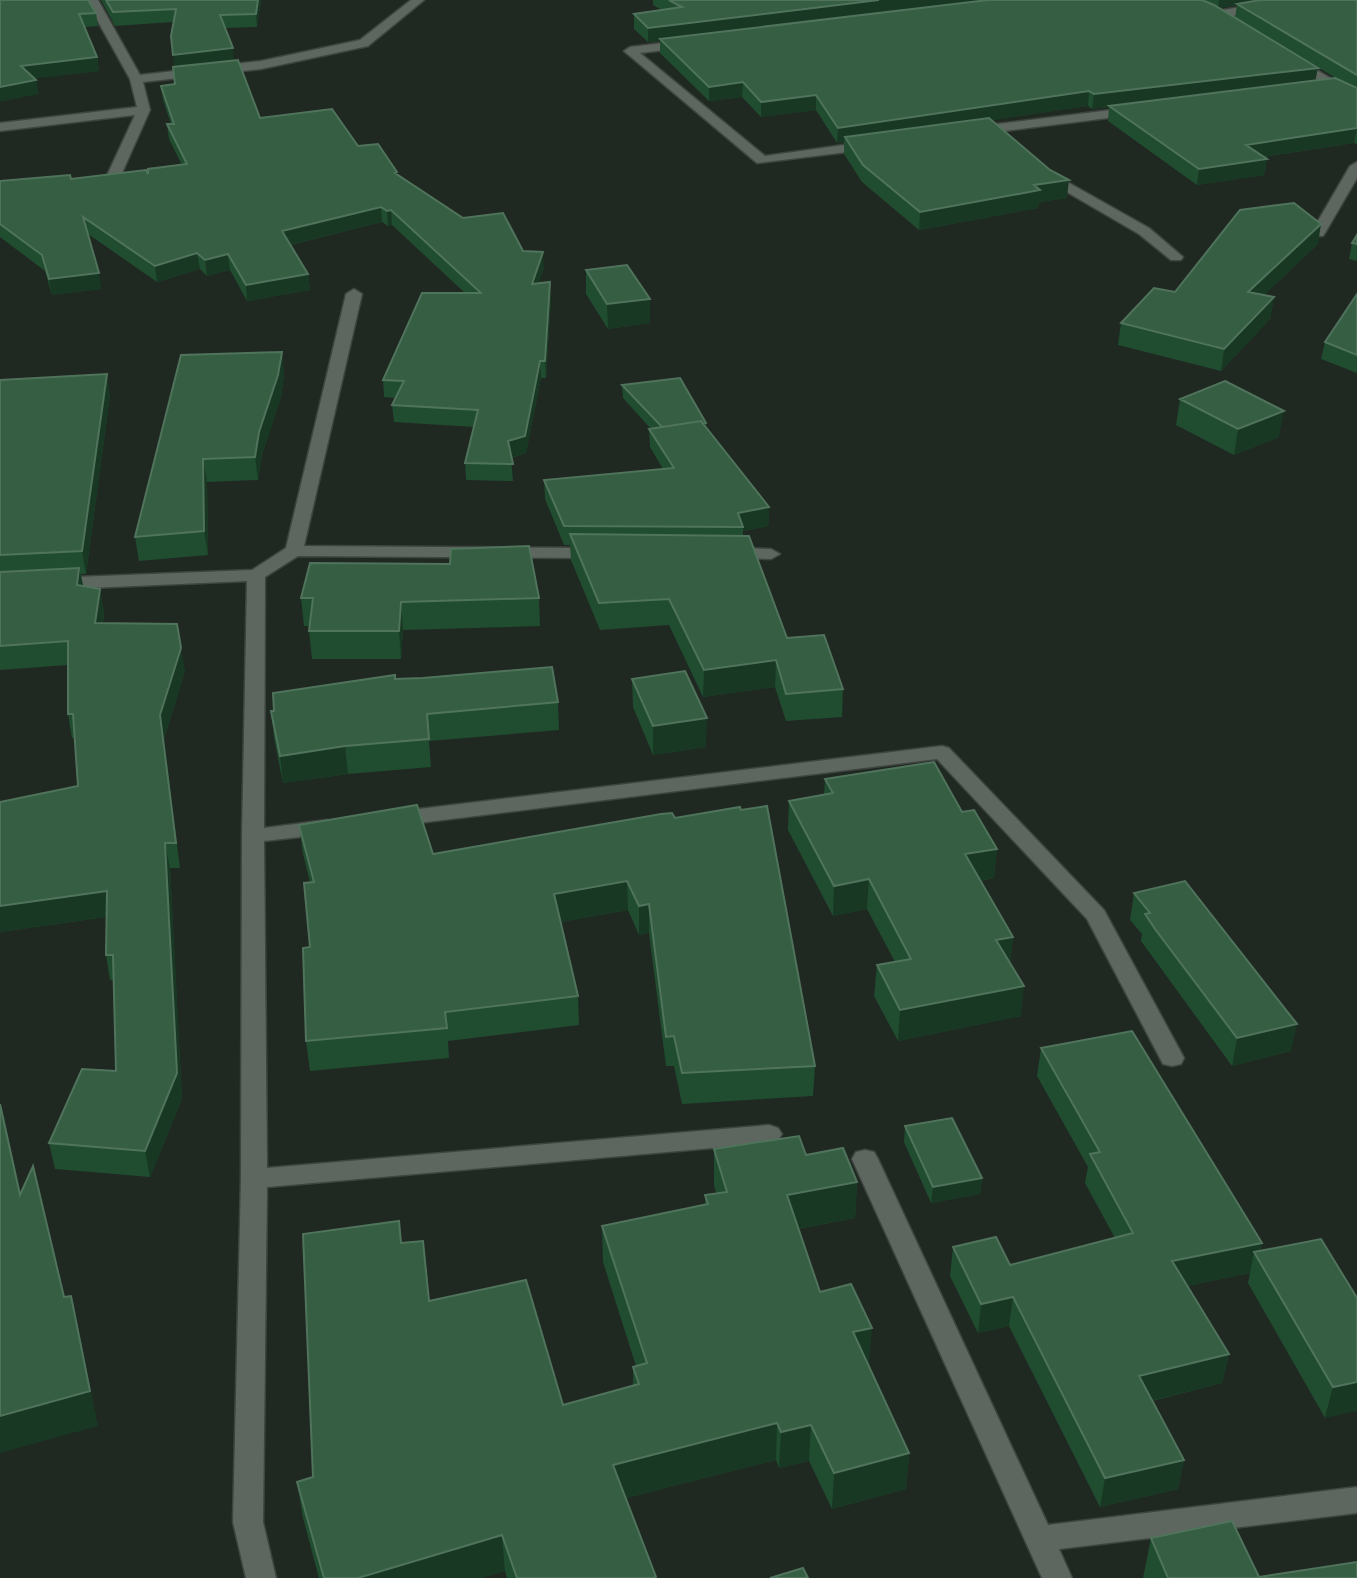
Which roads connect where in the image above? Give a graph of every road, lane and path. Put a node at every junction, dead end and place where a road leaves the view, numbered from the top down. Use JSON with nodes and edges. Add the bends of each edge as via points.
{"nodes":[{"id":1,"x":92,"y":0,"type":"edge"},
{"id":2,"x":418,"y":0,"type":"edge"},
{"id":3,"x":1302,"y":0,"type":"edge"},
{"id":4,"x":1229,"y":22,"type":"edge"},
{"id":5,"x":699,"y":43,"type":"edge"},
{"id":6,"x":1277,"y":51,"type":"edge"},
{"id":7,"x":136,"y":79,"type":"junction"},
{"id":8,"x":1337,"y":86,"type":"junction"},
{"id":9,"x":1309,"y":89,"type":"edge"},
{"id":10,"x":1357,"y":99,"type":"edge"},
{"id":11,"x":144,"y":110,"type":"junction"},
{"id":12,"x":1143,"y":110,"type":"edge"},
{"id":13,"x":0,"y":127,"type":"edge"},
{"id":14,"x":991,"y":128,"type":"junction"},
{"id":15,"x":964,"y":132,"type":"edge"},
{"id":16,"x":883,"y":143,"type":"edge"},
{"id":17,"x":1012,"y":146,"type":"edge"},
{"id":18,"x":1034,"y":164,"type":"edge"},
{"id":19,"x":1357,"y":166,"type":"edge"},
{"id":20,"x":111,"y":182,"type":"edge"},
{"id":21,"x":1318,"y":233,"type":"edge"},
{"id":22,"x":1176,"y":257,"type":"dead end"},
{"id":23,"x":354,"y":294,"type":"dead end"},
{"id":24,"x":294,"y":551,"type":"junction"},
{"id":25,"x":621,"y":553,"type":"edge"},
{"id":26,"x":703,"y":553,"type":"edge"},
{"id":27,"x":771,"y":554,"type":"dead end"},
{"id":28,"x":256,"y":575,"type":"junction"},
{"id":29,"x":0,"y":586,"type":"edge"},
{"id":30,"x":377,"y":821,"type":"edge"},
{"id":31,"x":349,"y":824,"type":"edge"},
{"id":32,"x":253,"y":836,"type":"junction"},
{"id":33,"x":1172,"y":1058,"type":"dead end"},
{"id":34,"x":769,"y":1134,"type":"dead end"},
{"id":35,"x":865,"y":1159,"type":"dead end"},
{"id":36,"x":254,"y":1179,"type":"junction"},
{"id":37,"x":1357,"y":1500,"type":"edge"},
{"id":38,"x":1038,"y":1539,"type":"junction"},
{"id":39,"x":261,"y":1578,"type":"edge"},
{"id":40,"x":1057,"y":1578,"type":"edge"}],
"edges":[{"from":1,"to":7,"type":"street"},
{"from":2,"to":7,"type":"street","via":[[364,43],[261,65]]},
{"from":3,"to":4,"type":"street","via":[[1211,13]]},
{"from":5,"to":16,"type":"street","via":[[630,51],[762,160]]},
{"from":6,"to":8,"type":"street"},
{"from":7,"to":11,"type":"street"},
{"from":8,"to":9,"type":"street"},
{"from":8,"to":10,"type":"street"},
{"from":11,"to":13,"type":"street"},
{"from":11,"to":20,"type":"street"},
{"from":12,"to":14,"type":"street"},
{"from":14,"to":15,"type":"street"},
{"from":14,"to":17,"type":"street"},
{"from":18,"to":22,"type":"street","via":[[1055,182],[1144,231]]},
{"from":19,"to":21,"type":"street"},
{"from":23,"to":24,"type":"street"},
{"from":24,"to":25,"type":"street"},
{"from":24,"to":28,"type":"street"},
{"from":26,"to":27,"type":"street"},
{"from":28,"to":29,"type":"street"},
{"from":28,"to":32,"type":"street"},
{"from":30,"to":33,"type":"street","via":[[942,752],[1096,915]]},
{"from":31,"to":32,"type":"street"},
{"from":32,"to":36,"type":"street"},
{"from":34,"to":36,"type":"street"},
{"from":35,"to":38,"type":"street"},
{"from":36,"to":39,"type":"street","via":[[248,1522]]},
{"from":37,"to":38,"type":"street"},
{"from":38,"to":40,"type":"street"}]}
